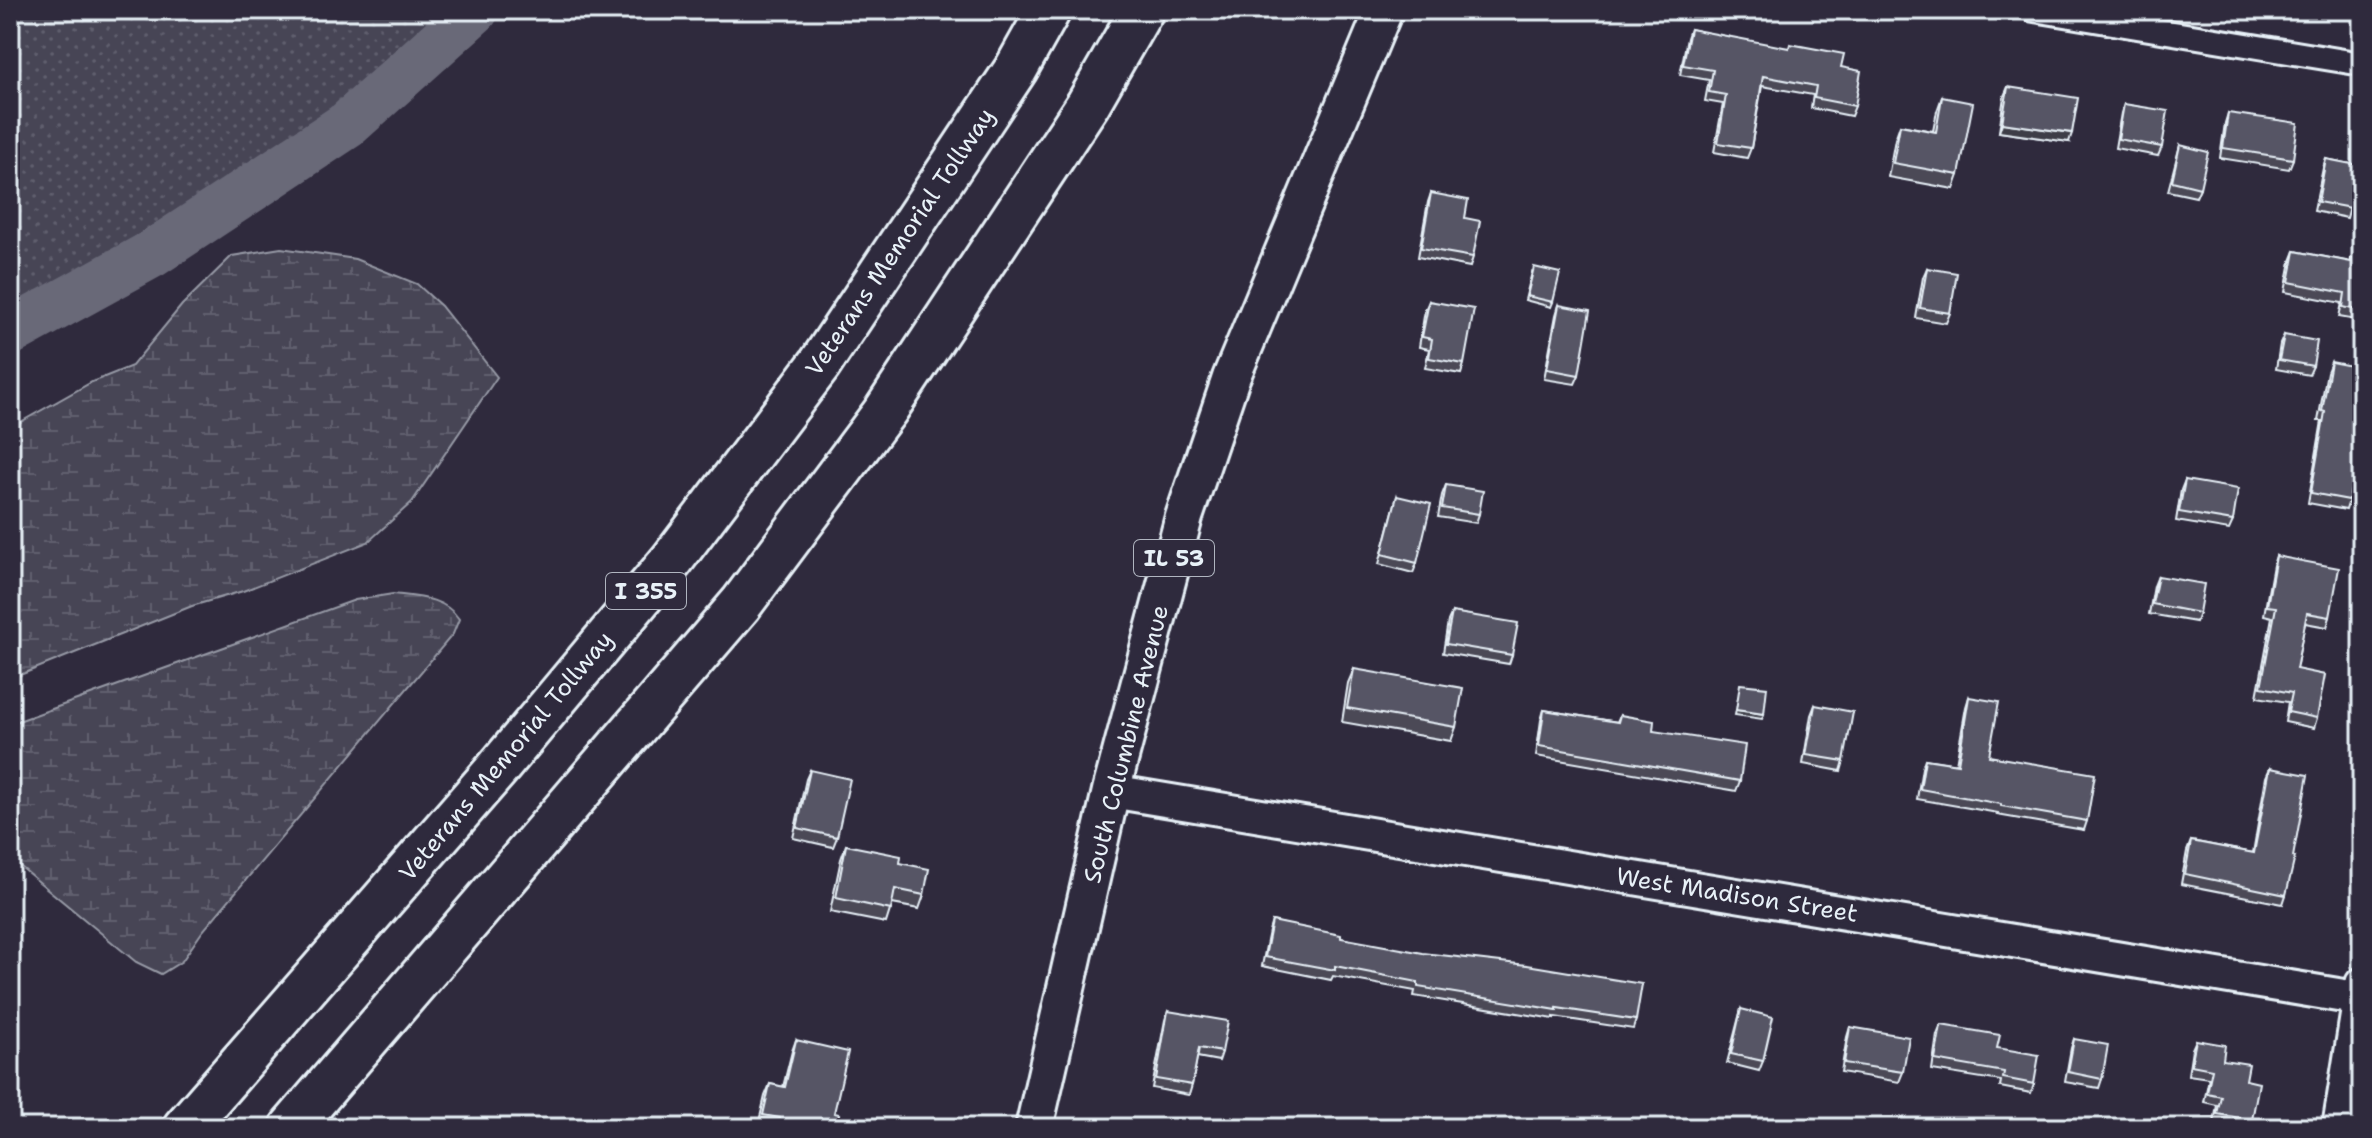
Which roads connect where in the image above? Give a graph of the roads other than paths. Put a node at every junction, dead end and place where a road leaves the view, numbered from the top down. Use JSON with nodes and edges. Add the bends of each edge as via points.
{"nodes":[{"id":1,"x":1049,"y":10,"type":"edge"},
{"id":2,"x":1142,"y":10,"type":"edge"},
{"id":3,"x":1384,"y":10,"type":"edge"},
{"id":4,"x":2034,"y":10,"type":"edge"},
{"id":5,"x":2362,"y":64,"type":"edge"},
{"id":6,"x":1111,"y":791,"type":"junction"},
{"id":7,"x":2361,"y":994,"type":"edge"},
{"id":8,"x":184,"y":1128,"type":"edge"},
{"id":9,"x":291,"y":1128,"type":"edge"},
{"id":10,"x":1034,"y":1128,"type":"edge"},
{"id":11,"x":2339,"y":1128,"type":"edge"}],
"edges":[{"from":1,"to":8,"type":"highway","name":"Veterans Memorial Tollway","number":"I 355","via":[[1016,69],[820,364],[672,560]]},
{"from":2,"to":9,"type":"highway","via":[[1088,104],[886,410],[750,592]]},
{"from":3,"to":6,"type":"main road","name":"South Columbine Avenue","number":"IL 53","via":[[1231,378],[1184,517]]},
{"from":4,"to":5,"type":"street"},
{"from":6,"to":7,"type":"street","name":"West Madison Street"},
{"from":6,"to":10,"type":"main road","name":"South Columbine Avenue","number":"IL 53"},
{"from":7,"to":11,"type":"street"}]}
